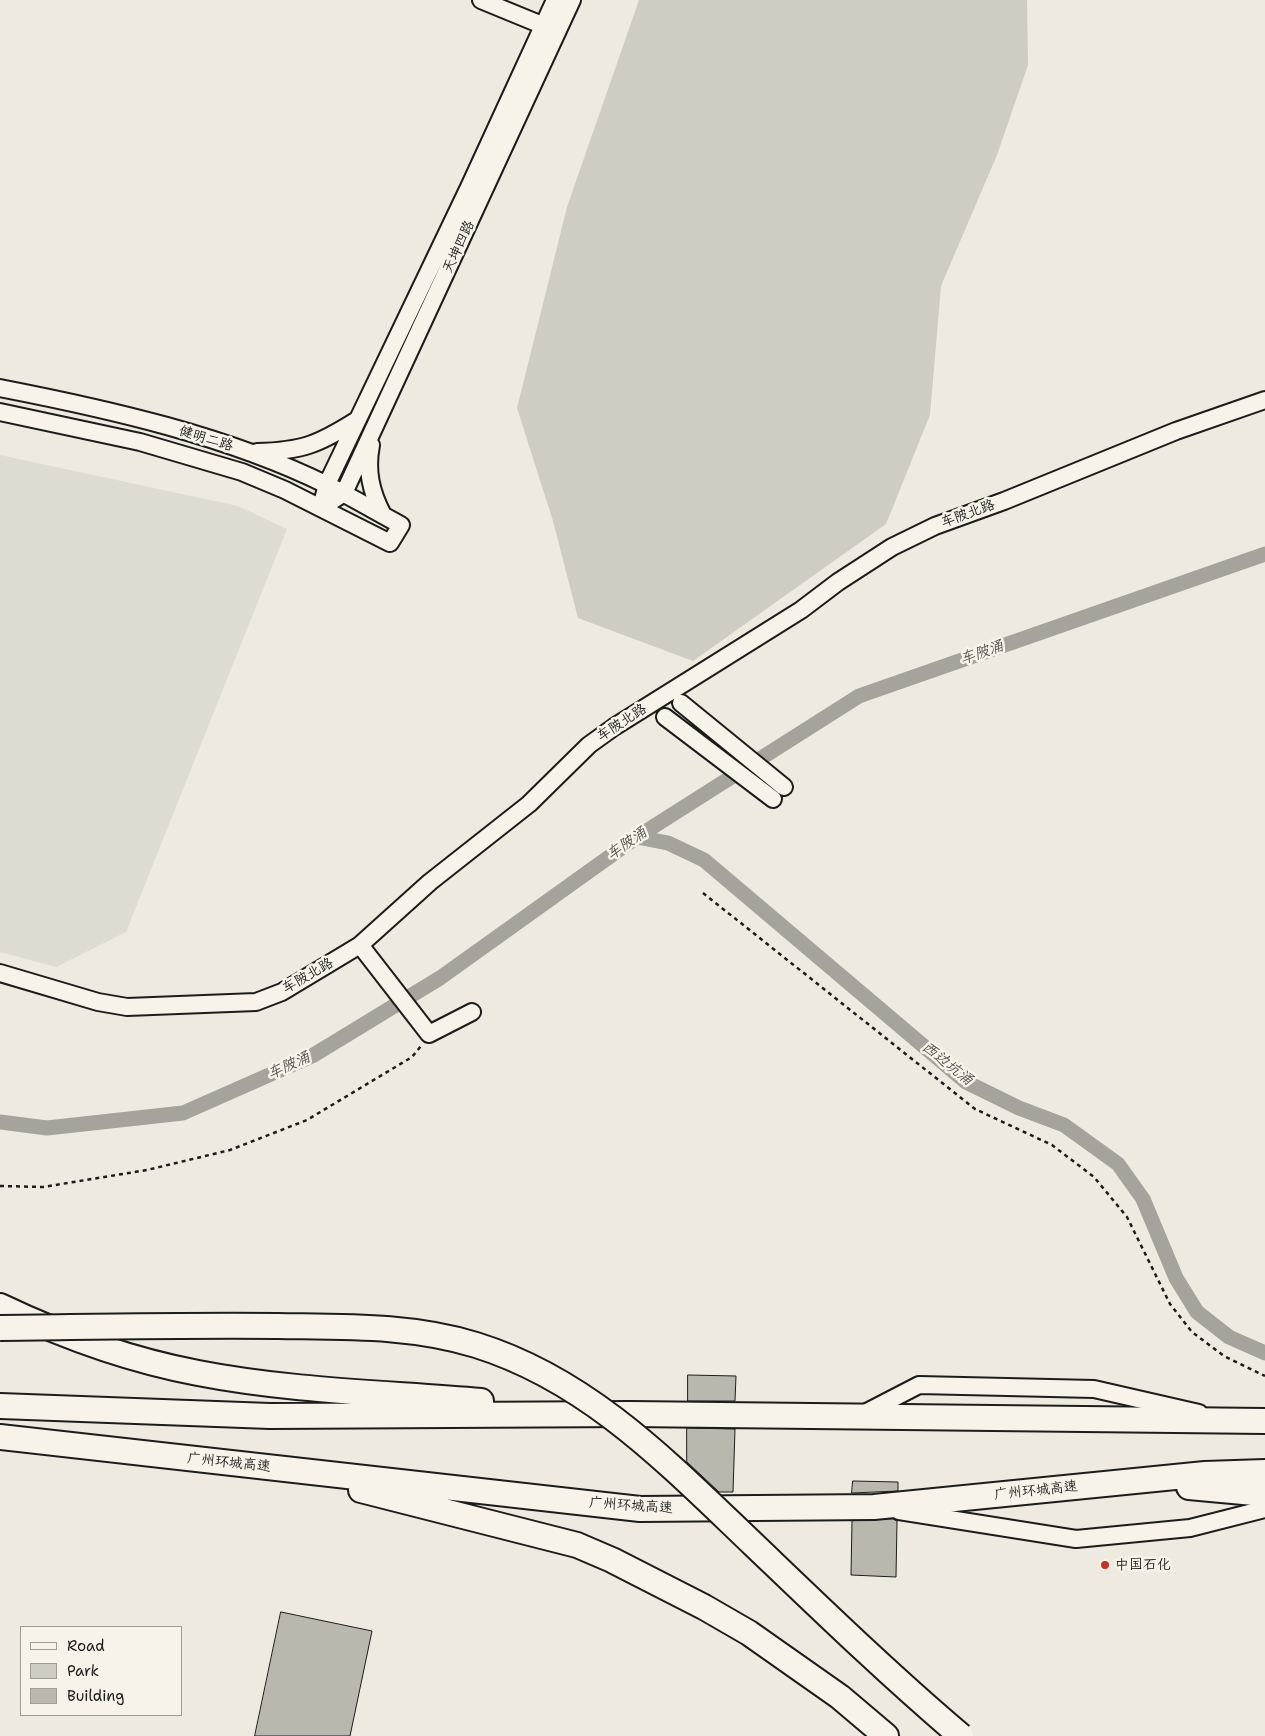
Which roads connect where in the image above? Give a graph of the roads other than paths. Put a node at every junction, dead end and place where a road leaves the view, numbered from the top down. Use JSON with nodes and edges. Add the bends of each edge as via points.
{"nodes":[{"id":1,"x":481,"y":0,"type":"edge"},
{"id":2,"x":555,"y":0,"type":"edge"},
{"id":3,"x":572,"y":0,"type":"edge"},
{"id":4,"x":551,"y":29,"type":"junction"},
{"id":5,"x":0,"y":388,"type":"edge"},
{"id":6,"x":1265,"y":400,"type":"edge"},
{"id":7,"x":0,"y":412,"type":"edge"},
{"id":8,"x":358,"y":420,"type":"junction"},
{"id":9,"x":374,"y":429,"type":"junction"},
{"id":10,"x":249,"y":453,"type":"junction"},
{"id":11,"x":327,"y":484,"type":"junction"},
{"id":12,"x":344,"y":493,"type":"junction"},
{"id":13,"x":321,"y":508,"type":"junction"},
{"id":14,"x":382,"y":515,"type":"junction"},
{"id":15,"x":681,"y":703,"type":"dead end"},
{"id":16,"x":665,"y":717,"type":"dead end"},
{"id":17,"x":360,"y":945,"type":"junction"},
{"id":18,"x":0,"y":973,"type":"edge"},
{"id":19,"x":472,"y":1012,"type":"dead end"},
{"id":20,"x":0,"y":1306,"type":"edge"},
{"id":21,"x":0,"y":1328,"type":"edge"},
{"id":22,"x":0,"y":1406,"type":"edge"},
{"id":23,"x":630,"y":1414,"type":"junction"},
{"id":24,"x":858,"y":1417,"type":"junction"},
{"id":25,"x":1265,"y":1420,"type":"edge"},
{"id":26,"x":1233,"y":1421,"type":"junction"},
{"id":27,"x":0,"y":1437,"type":"edge"},
{"id":28,"x":272,"y":1467,"type":"junction"},
{"id":29,"x":1265,"y":1472,"type":"edge"},
{"id":30,"x":1130,"y":1482,"type":"junction"},
{"id":31,"x":1265,"y":1494,"type":"edge"},
{"id":32,"x":874,"y":1507,"type":"junction"},
{"id":33,"x":1265,"y":1509,"type":"edge"},
{"id":34,"x":886,"y":1736,"type":"edge"},
{"id":35,"x":961,"y":1736,"type":"edge"}],
"edges":[{"from":1,"to":4,"type":"street"},
{"from":2,"to":4,"type":"street","name":"天坤四路"},
{"from":3,"to":4,"type":"street","name":"天坤四路"},
{"from":4,"to":8,"type":"street","name":"天坤四路"},
{"from":4,"to":9,"type":"street","name":"天坤四路"},
{"from":5,"to":10,"type":"street","name":"健明二路","via":[[142,420]]},
{"from":6,"to":17,"type":"street","name":"车陂北路","via":[[1176,430],[935,526],[892,547],[801,610],[589,745],[529,804],[430,882]]},
{"from":7,"to":13,"type":"street","name":"健明二路","via":[[200,458],[242,472]]},
{"from":8,"to":10,"type":"street","via":[[314,445]]},
{"from":8,"to":11,"type":"street","name":"天坤四路"},
{"from":9,"to":12,"type":"street","name":"天坤四路"},
{"from":9,"to":14,"type":"street","via":[[369,459],[370,484]]},
{"from":10,"to":11,"type":"street","name":"健明二路"},
{"from":11,"to":12,"type":"street","name":"健明二路"},
{"from":11,"to":13,"type":"street","name":"天坤四路"},
{"from":12,"to":13,"type":"street"},
{"from":12,"to":14,"type":"street","name":"健明二路"},
{"from":13,"to":14,"type":"street","name":"健明二路","via":[[390,543],[401,525]]},
{"from":15,"to":16,"type":"street","via":[[778,793]]},
{"from":17,"to":18,"type":"street","name":"车陂北路","via":[[282,992],[256,1002],[111,1005]]},
{"from":17,"to":19,"type":"street","via":[[429,1034]]},
{"from":20,"to":23,"type":"highway","via":[[104,1348],[220,1377]]},
{"from":21,"to":35,"type":"highway","bridge":true,"via":[[209,1326],[394,1329],[476,1345],[506,1357],[569,1386],[628,1428],[677,1469],[898,1683]]},
{"from":22,"to":23,"type":"highway","via":[[270,1416]]},
{"from":23,"to":24,"type":"highway"},
{"from":24,"to":26,"type":"highway"},
{"from":24,"to":26,"type":"street","via":[[919,1385],[1094,1388]]},
{"from":25,"to":26,"type":"highway"},
{"from":27,"to":28,"type":"highway","name":"广州环城高速"},
{"from":28,"to":32,"type":"highway","name":"广州环城高速","via":[[640,1509]]},
{"from":28,"to":34,"type":"highway","via":[[577,1545],[638,1573],[748,1633],[840,1697]]},
{"from":29,"to":30,"type":"highway","name":"广州环城高速","via":[[1204,1474]]},
{"from":30,"to":31,"type":"highway"},
{"from":30,"to":32,"type":"highway","name":"广州环城高速"},
{"from":32,"to":33,"type":"street","via":[[1076,1539],[1190,1528]]}]}
